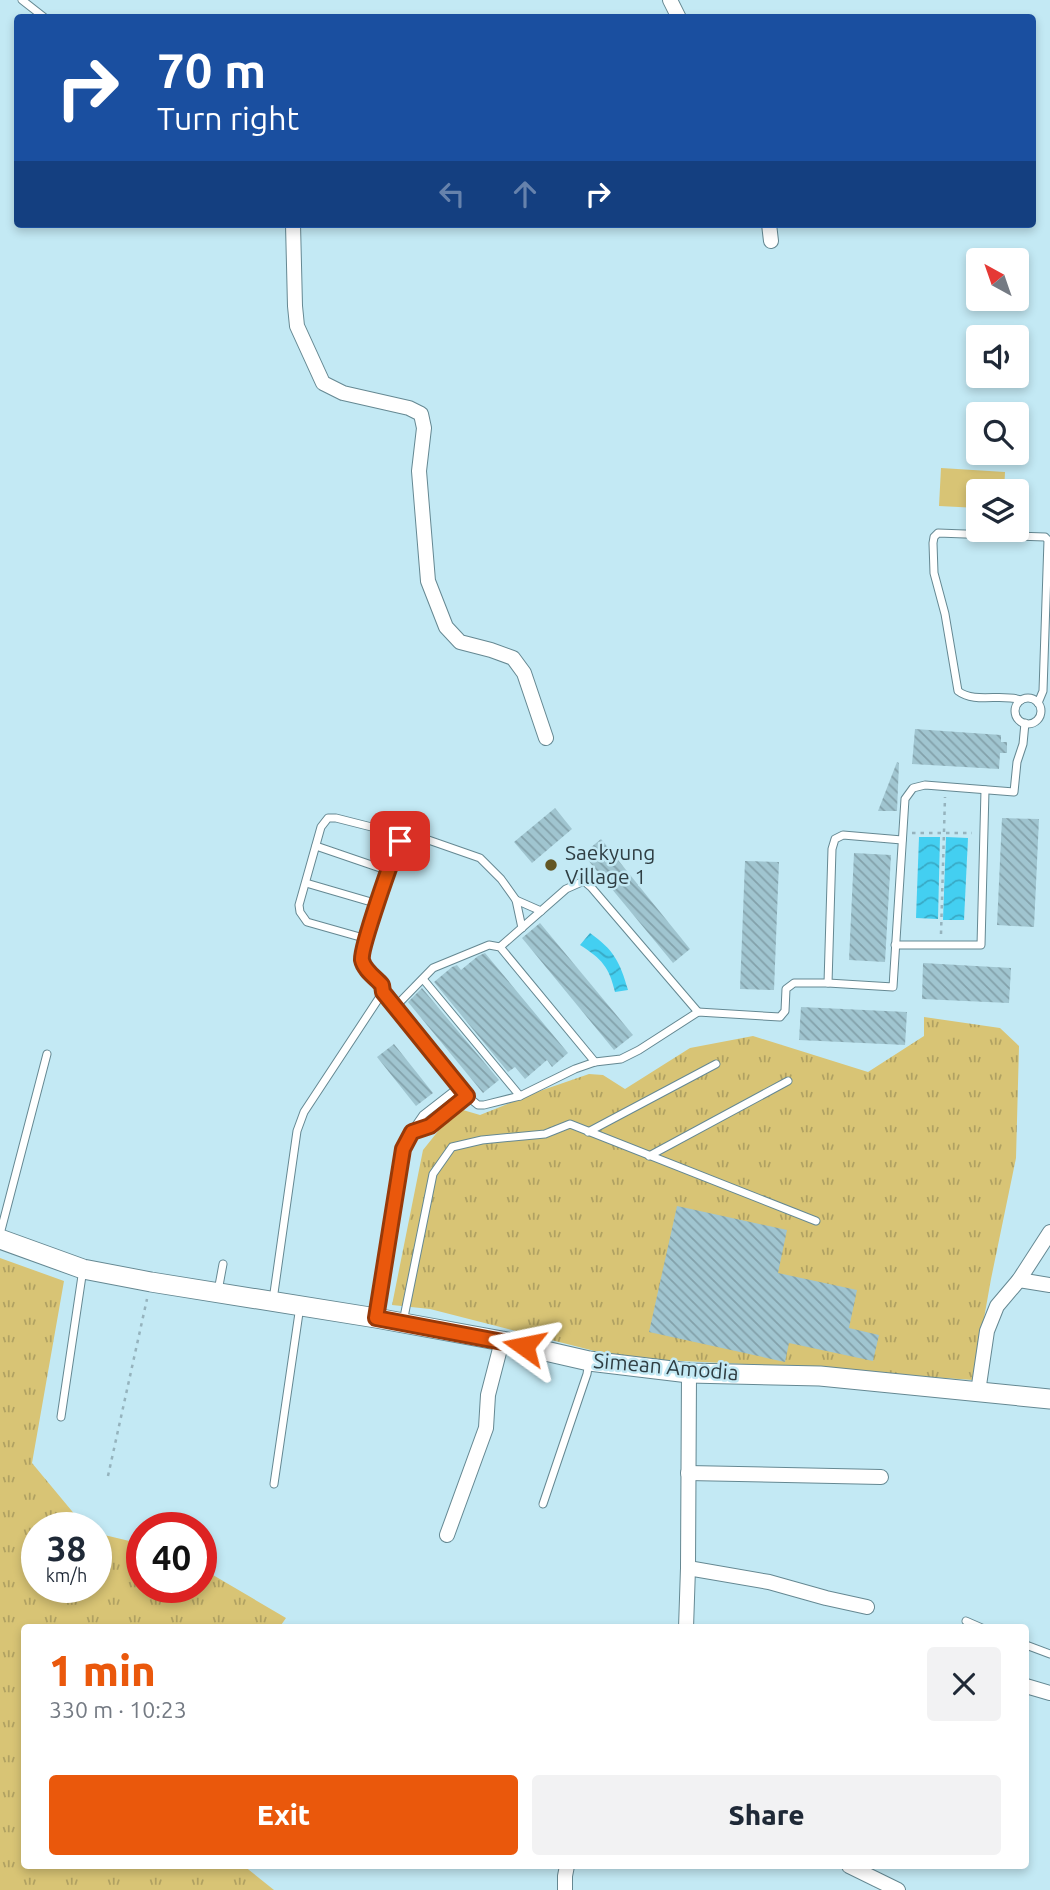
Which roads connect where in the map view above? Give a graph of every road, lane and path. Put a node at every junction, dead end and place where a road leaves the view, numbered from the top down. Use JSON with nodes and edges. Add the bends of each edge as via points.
{"nodes":[{"id":1,"x":22,"y":0,"type":"edge"},
{"id":2,"x":40,"y":14,"type":"edge"},
{"id":3,"x":293,"y":228,"type":"edge"},
{"id":4,"x":769,"y":228,"type":"edge"},
{"id":5,"x":771,"y":241,"type":"dead end"},
{"id":6,"x":1021,"y":700,"type":"junction"},
{"id":7,"x":1038,"y":703,"type":"junction"},
{"id":8,"x":1025,"y":723,"type":"junction"},
{"id":9,"x":546,"y":738,"type":"dead end"},
{"id":10,"x":946,"y":787,"type":"junction"},
{"id":11,"x":985,"y":790,"type":"junction"},
{"id":12,"x":943,"y":833,"type":"junction"},
{"id":13,"x":984,"y":834,"type":"junction"},
{"id":14,"x":407,"y":836,"type":"junction"},
{"id":15,"x":902,"y":836,"type":"junction"},
{"id":16,"x":316,"y":846,"type":"junction"},
{"id":17,"x":389,"y":871,"type":"junction"},
{"id":18,"x":306,"y":883,"type":"junction"},
{"id":19,"x":516,"y":900,"type":"junction"},
{"id":20,"x":378,"y":904,"type":"junction"},
{"id":21,"x":541,"y":911,"type":"junction"},
{"id":22,"x":522,"y":928,"type":"junction"},
{"id":23,"x":367,"y":939,"type":"junction"},
{"id":24,"x":895,"y":945,"type":"junction"},
{"id":25,"x":940,"y":945,"type":"junction"},
{"id":26,"x":500,"y":947,"type":"junction"},
{"id":27,"x":423,"y":979,"type":"junction"},
{"id":28,"x":828,"y":983,"type":"junction"},
{"id":29,"x":383,"y":992,"type":"junction"},
{"id":30,"x":395,"y":1007,"type":"junction"},
{"id":31,"x":698,"y":1012,"type":"junction"},
{"id":32,"x":47,"y":1054,"type":"dead end"},
{"id":33,"x":594,"y":1062,"type":"junction"},
{"id":34,"x":716,"y":1063,"type":"dead end"},
{"id":35,"x":788,"y":1081,"type":"dead end"},
{"id":36,"x":459,"y":1087,"type":"junction"},
{"id":37,"x":467,"y":1096,"type":"junction"},
{"id":38,"x":520,"y":1096,"type":"junction"},
{"id":39,"x":412,"y":1132,"type":"junction"},
{"id":40,"x":588,"y":1132,"type":"junction"},
{"id":41,"x":649,"y":1156,"type":"junction"},
{"id":42,"x":816,"y":1221,"type":"dead end"},
{"id":43,"x":1050,"y":1232,"type":"edge"},
{"id":44,"x":0,"y":1237,"type":"edge"},
{"id":45,"x":223,"y":1264,"type":"dead end"},
{"id":46,"x":83,"y":1269,"type":"junction"},
{"id":47,"x":1019,"y":1280,"type":"junction"},
{"id":48,"x":151,"y":1282,"type":"junction"},
{"id":49,"x":1050,"y":1285,"type":"edge"},
{"id":50,"x":218,"y":1292,"type":"junction"},
{"id":51,"x":273,"y":1301,"type":"junction"},
{"id":52,"x":300,"y":1305,"type":"junction"},
{"id":53,"x":376,"y":1318,"type":"junction"},
{"id":54,"x":403,"y":1323,"type":"junction"},
{"id":55,"x":502,"y":1341,"type":"junction"},
{"id":56,"x":589,"y":1362,"type":"junction"},
{"id":57,"x":689,"y":1373,"type":"junction"},
{"id":58,"x":978,"y":1392,"type":"junction"},
{"id":59,"x":1050,"y":1399,"type":"edge"},
{"id":60,"x":61,"y":1417,"type":"dead end"},
{"id":61,"x":688,"y":1473,"type":"junction"},
{"id":62,"x":108,"y":1476,"type":"dead end"},
{"id":63,"x":881,"y":1476,"type":"dead end"},
{"id":64,"x":274,"y":1484,"type":"dead end"},
{"id":65,"x":543,"y":1504,"type":"dead end"},
{"id":66,"x":447,"y":1535,"type":"dead end"},
{"id":67,"x":688,"y":1568,"type":"junction"},
{"id":68,"x":867,"y":1606,"type":"dead end"},
{"id":69,"x":966,"y":1621,"type":"dead end"},
{"id":70,"x":686,"y":1624,"type":"edge"},
{"id":71,"x":973,"y":1624,"type":"edge"},
{"id":72,"x":1029,"y":1646,"type":"edge"},
{"id":73,"x":1050,"y":1654,"type":"edge"},
{"id":74,"x":1029,"y":1687,"type":"edge"},
{"id":75,"x":1050,"y":1693,"type":"edge"},
{"id":76,"x":566,"y":1869,"type":"edge"},
{"id":77,"x":855,"y":1869,"type":"edge"},
{"id":78,"x":565,"y":1890,"type":"edge"},
{"id":79,"x":898,"y":1890,"type":"edge"}],
"edges":[{"from":1,"to":2,"type":"lane"},
{"from":3,"to":9,"type":"street","via":[[297,326],[323,383],[343,393],[421,414],[419,471],[432,593],[446,627],[460,642],[513,657],[524,673]]},
{"from":4,"to":5,"type":"street"},
{"from":6,"to":7,"type":"lane","via":[[1030,698]]},
{"from":6,"to":7,"type":"lane","via":[[969,697],[958,691],[934,573],[933,543],[938,533],[1048,540],[1043,691]]},
{"from":6,"to":8,"type":"lane","via":[[1015,713]]},
{"from":7,"to":8,"type":"lane","via":[[1040,715]]},
{"from":8,"to":11,"type":"lane","via":[[1014,792]]},
{"from":10,"to":11,"type":"lane"},
{"from":10,"to":12,"type":"path"},
{"from":10,"to":15,"type":"lane","via":[[913,788],[905,799]]},
{"from":11,"to":13,"type":"lane"},
{"from":12,"to":13,"type":"path"},
{"from":12,"to":15,"type":"path"},
{"from":12,"to":25,"type":"path"},
{"from":13,"to":25,"type":"lane","via":[[981,945]]},
{"from":14,"to":16,"type":"lane","via":[[328,818]]},
{"from":14,"to":17,"type":"lane","via":[[400,841]]},
{"from":14,"to":19,"type":"lane","via":[[480,858]]},
{"from":15,"to":24,"type":"lane"},
{"from":15,"to":28,"type":"lane","via":[[843,835],[835,839]]},
{"from":16,"to":17,"type":"lane"},
{"from":16,"to":18,"type":"lane"},
{"from":17,"to":20,"type":"lane"},
{"from":18,"to":20,"type":"lane"},
{"from":18,"to":23,"type":"lane","via":[[299,905],[307,922]]},
{"from":19,"to":21,"type":"lane"},
{"from":19,"to":22,"type":"lane"},
{"from":20,"to":23,"type":"lane"},
{"from":21,"to":22,"type":"lane"},
{"from":21,"to":31,"type":"lane","via":[[566,889],[584,881]]},
{"from":22,"to":26,"type":"lane"},
{"from":23,"to":29,"type":"lane","via":[[362,960]]},
{"from":24,"to":25,"type":"lane"},
{"from":24,"to":28,"type":"lane","via":[[893,987]]},
{"from":26,"to":27,"type":"lane","via":[[470,952],[433,968]]},
{"from":26,"to":33,"type":"lane"},
{"from":27,"to":30,"type":"lane"},
{"from":27,"to":38,"type":"lane"},
{"from":28,"to":31,"type":"lane","via":[[793,983],[786,989],[785,1011],[780,1017]]},
{"from":29,"to":30,"type":"lane"},
{"from":29,"to":51,"type":"lane","via":[[304,1112],[297,1131]]},
{"from":30,"to":36,"type":"lane"},
{"from":31,"to":33,"type":"lane","via":[[621,1059]]},
{"from":32,"to":44,"type":"lane"},
{"from":33,"to":38,"type":"lane"},
{"from":34,"to":40,"type":"lane"},
{"from":35,"to":41,"type":"lane"},
{"from":36,"to":37,"type":"lane"},
{"from":36,"to":39,"type":"lane","via":[[423,1115]]},
{"from":37,"to":38,"type":"lane","via":[[484,1105]]},
{"from":37,"to":39,"type":"lane","via":[[430,1126]]},
{"from":39,"to":53,"type":"lane","via":[[403,1149]]},
{"from":40,"to":41,"type":"lane"},
{"from":40,"to":54,"type":"lane","via":[[570,1124],[545,1134],[452,1147],[433,1174]]},
{"from":41,"to":42,"type":"lane"},
{"from":43,"to":47,"type":"street"},
{"from":44,"to":46,"type":"street","name":"Simean Amodia"},
{"from":45,"to":50,"type":"lane"},
{"from":46,"to":48,"type":"street","name":"Simean Amodia"},
{"from":46,"to":60,"type":"lane"},
{"from":47,"to":49,"type":"street"},
{"from":47,"to":58,"type":"street","via":[[997,1306],[987,1331]]},
{"from":48,"to":50,"type":"street","name":"Simean Amodia"},
{"from":48,"to":62,"type":"path"},
{"from":50,"to":51,"type":"street","name":"Simean Amodia"},
{"from":51,"to":52,"type":"street","name":"Simean Amodia"},
{"from":52,"to":53,"type":"street","name":"Simean Amodia"},
{"from":52,"to":64,"type":"lane"},
{"from":53,"to":54,"type":"street","name":"Simean Amodia"},
{"from":54,"to":55,"type":"street","name":"Simean Amodia"},
{"from":55,"to":56,"type":"street","name":"Simean Amodia"},
{"from":55,"to":66,"type":"street","via":[[488,1395],[486,1428]]},
{"from":56,"to":57,"type":"street","name":"Simean Amodia"},
{"from":56,"to":65,"type":"lane"},
{"from":57,"to":58,"type":"street","name":"Simean Amodia","via":[[820,1376]]},
{"from":57,"to":61,"type":"street"},
{"from":58,"to":59,"type":"street","name":"Simean Amodia"},
{"from":61,"to":63,"type":"street"},
{"from":61,"to":67,"type":"street"},
{"from":67,"to":68,"type":"street"},
{"from":67,"to":70,"type":"street"},
{"from":69,"to":71,"type":"lane"},
{"from":72,"to":73,"type":"lane"},
{"from":74,"to":75,"type":"street"},
{"from":76,"to":78,"type":"street"},
{"from":77,"to":79,"type":"street"}]}
